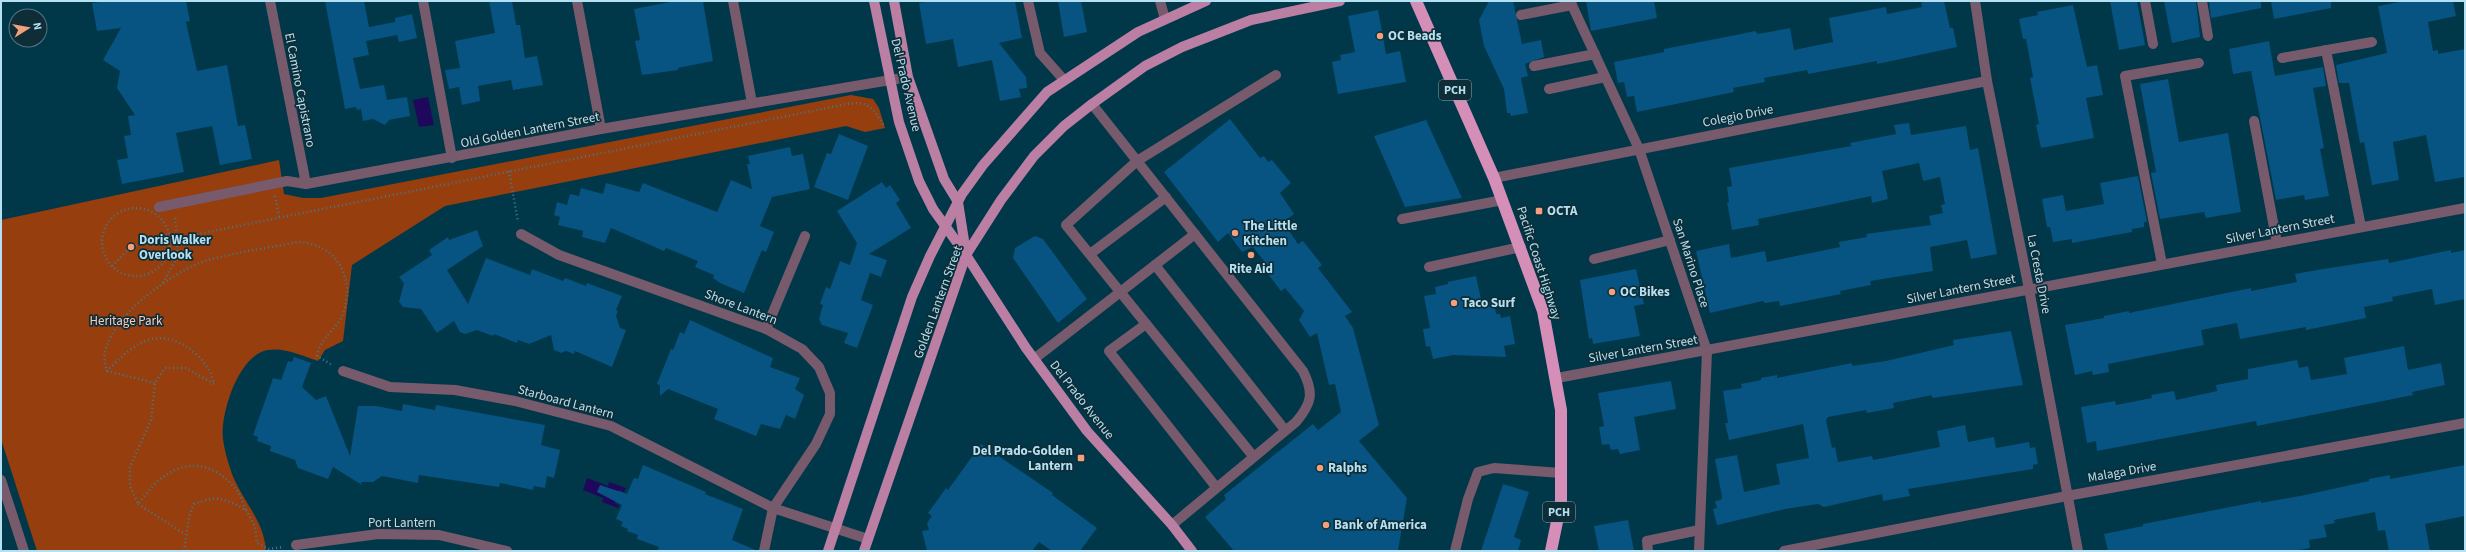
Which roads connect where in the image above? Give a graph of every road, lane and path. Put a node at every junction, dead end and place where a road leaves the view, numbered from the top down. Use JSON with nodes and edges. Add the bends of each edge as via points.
{"nodes":[{"id":1,"x":270,"y":1,"type":"edge"},
{"id":2,"x":423,"y":1,"type":"edge"},
{"id":3,"x":576,"y":1,"type":"edge"},
{"id":4,"x":733,"y":1,"type":"edge"},
{"id":5,"x":874,"y":1,"type":"edge"},
{"id":6,"x":894,"y":1,"type":"edge"},
{"id":7,"x":1028,"y":1,"type":"edge"},
{"id":8,"x":1160,"y":1,"type":"edge"},
{"id":9,"x":1206,"y":1,"type":"edge"},
{"id":10,"x":1340,"y":1,"type":"edge"},
{"id":11,"x":1416,"y":1,"type":"edge"},
{"id":12,"x":1975,"y":1,"type":"edge"},
{"id":13,"x":2145,"y":1,"type":"edge"},
{"id":14,"x":2202,"y":1,"type":"edge"},
{"id":15,"x":1571,"y":3,"type":"edge"},
{"id":16,"x":1521,"y":15,"type":"dead end"},
{"id":17,"x":1165,"y":19,"type":"junction"},
{"id":18,"x":2208,"y":36,"type":"dead end"},
{"id":19,"x":2372,"y":42,"type":"dead end"},
{"id":20,"x":2154,"y":44,"type":"dead end"},
{"id":21,"x":2326,"y":50,"type":"junction"},
{"id":22,"x":1595,"y":54,"type":"junction"},
{"id":23,"x":2282,"y":58,"type":"dead end"},
{"id":24,"x":2199,"y":63,"type":"dead end"},
{"id":25,"x":1534,"y":66,"type":"dead end"},
{"id":26,"x":1276,"y":75,"type":"dead end"},
{"id":27,"x":908,"y":77,"type":"junction"},
{"id":28,"x":1605,"y":77,"type":"junction"},
{"id":29,"x":890,"y":80,"type":"junction"},
{"id":30,"x":1064,"y":80,"type":"junction"},
{"id":31,"x":1988,"y":81,"type":"junction"},
{"id":32,"x":1549,"y":89,"type":"dead end"},
{"id":33,"x":752,"y":103,"type":"junction"},
{"id":34,"x":1092,"y":104,"type":"junction"},
{"id":35,"x":2254,"y":121,"type":"dead end"},
{"id":36,"x":885,"y":127,"type":"dead end"},
{"id":37,"x":601,"y":129,"type":"junction"},
{"id":38,"x":1639,"y":149,"type":"junction"},
{"id":39,"x":452,"y":158,"type":"junction"},
{"id":40,"x":1137,"y":161,"type":"junction"},
{"id":41,"x":508,"y":172,"type":"junction"},
{"id":42,"x":1494,"y":178,"type":"junction"},
{"id":43,"x":273,"y":184,"type":"junction"},
{"id":44,"x":306,"y":184,"type":"junction"},
{"id":45,"x":1166,"y":197,"type":"junction"},
{"id":46,"x":1503,"y":200,"type":"junction"},
{"id":47,"x":958,"y":202,"type":"junction"},
{"id":48,"x":172,"y":204,"type":"junction"},
{"id":49,"x":159,"y":207,"type":"dead end"},
{"id":50,"x":2465,"y":208,"type":"edge"},
{"id":51,"x":279,"y":217,"type":"junction"},
{"id":52,"x":1402,"y":219,"type":"dead end"},
{"id":53,"x":2361,"y":227,"type":"junction"},
{"id":54,"x":944,"y":228,"type":"junction"},
{"id":55,"x":170,"y":234,"type":"junction"},
{"id":56,"x":521,"y":234,"type":"joint"},
{"id":57,"x":1194,"y":234,"type":"junction"},
{"id":58,"x":805,"y":236,"type":"dead end"},
{"id":59,"x":178,"y":238,"type":"junction"},
{"id":60,"x":1670,"y":240,"type":"junction"},
{"id":61,"x":2277,"y":243,"type":"junction"},
{"id":62,"x":1521,"y":247,"type":"junction"},
{"id":63,"x":1090,"y":254,"type":"junction"},
{"id":64,"x":966,"y":255,"type":"junction"},
{"id":65,"x":1594,"y":259,"type":"dead end"},
{"id":66,"x":2162,"y":264,"type":"junction"},
{"id":67,"x":1155,"y":265,"type":"junction"},
{"id":68,"x":112,"y":266,"type":"junction"},
{"id":69,"x":1429,"y":267,"type":"dead end"},
{"id":70,"x":162,"y":284,"type":"junction"},
{"id":71,"x":2029,"y":289,"type":"junction"},
{"id":72,"x":1120,"y":292,"type":"junction"},
{"id":73,"x":1146,"y":324,"type":"junction"},
{"id":74,"x":766,"y":329,"type":"junction"},
{"id":75,"x":1707,"y":351,"type":"junction"},
{"id":76,"x":1034,"y":359,"type":"junction"},
{"id":77,"x":107,"y":371,"type":"junction"},
{"id":78,"x":343,"y":371,"type":"joint"},
{"id":79,"x":1556,"y":378,"type":"junction"},
{"id":80,"x":155,"y":383,"type":"junction"},
{"id":81,"x":2465,"y":423,"type":"edge"},
{"id":82,"x":1285,"y":430,"type":"junction"},
{"id":83,"x":1253,"y":456,"type":"junction"},
{"id":84,"x":1561,"y":472,"type":"junction"},
{"id":85,"x":1,"y":480,"type":"edge"},
{"id":86,"x":1216,"y":487,"type":"junction"},
{"id":87,"x":2067,"y":496,"type":"junction"},
{"id":88,"x":138,"y":504,"type":"junction"},
{"id":89,"x":773,"y":508,"type":"junction"},
{"id":90,"x":246,"y":510,"type":"junction"},
{"id":91,"x":1172,"y":525,"type":"junction"},
{"id":92,"x":835,"y":529,"type":"junction"},
{"id":93,"x":1699,"y":530,"type":"junction"},
{"id":94,"x":185,"y":534,"type":"junction"},
{"id":95,"x":868,"y":539,"type":"junction"},
{"id":96,"x":296,"y":545,"type":"joint"},
{"id":97,"x":24,"y":551,"type":"edge"},
{"id":98,"x":184,"y":551,"type":"edge"},
{"id":99,"x":507,"y":551,"type":"edge"},
{"id":100,"x":764,"y":551,"type":"edge"},
{"id":101,"x":828,"y":551,"type":"edge"},
{"id":102,"x":864,"y":551,"type":"edge"},
{"id":103,"x":1192,"y":551,"type":"edge"},
{"id":104,"x":1455,"y":551,"type":"edge"},
{"id":105,"x":1551,"y":551,"type":"edge"},
{"id":106,"x":1648,"y":551,"type":"edge"},
{"id":107,"x":1699,"y":551,"type":"edge"},
{"id":108,"x":1784,"y":551,"type":"edge"},
{"id":109,"x":2078,"y":551,"type":"edge"}],
"edges":[{"from":1,"to":44,"type":"street","name":"El Camino Capistrano"},
{"from":2,"to":39,"type":"street"},
{"from":3,"to":37,"type":"street"},
{"from":4,"to":33,"type":"street"},
{"from":5,"to":29,"type":"main road","name":"Del Prado Avenue"},
{"from":6,"to":27,"type":"main road","name":"Del Prado Avenue"},
{"from":7,"to":30,"type":"street","via":[[1040,53]]},
{"from":8,"to":17,"type":"street"},
{"from":9,"to":17,"type":"main road","name":"Golden Lantern Street"},
{"from":10,"to":34,"type":"main road","name":"Golden Lantern Street","via":[[1252,20],[1182,47],[1145,66]]},
{"from":11,"to":42,"type":"highway","name":"Pacific Coast Highway","number":"PCH"},
{"from":12,"to":31,"type":"street","name":"La Cresta Drive"},
{"from":13,"to":20,"type":"street"},
{"from":14,"to":18,"type":"street"},
{"from":15,"to":16,"type":"street"},
{"from":15,"to":22,"type":"street","name":"San Marino Place"},
{"from":17,"to":30,"type":"main road","name":"Golden Lantern Street","via":[[1138,32]]},
{"from":19,"to":21,"type":"street"},
{"from":21,"to":23,"type":"street"},
{"from":21,"to":53,"type":"street"},
{"from":22,"to":25,"type":"street"},
{"from":22,"to":28,"type":"street","name":"San Marino Place"},
{"from":24,"to":66,"type":"street","via":[[2125,76]]},
{"from":26,"to":40,"type":"street"},
{"from":27,"to":29,"type":"street","name":"Old Golden Lantern Street"},
{"from":27,"to":47,"type":"main road","name":"Del Prado Avenue","via":[[944,178]]},
{"from":28,"to":32,"type":"street"},
{"from":28,"to":38,"type":"street","name":"San Marino Place"},
{"from":29,"to":33,"type":"street","name":"Old Golden Lantern Street"},
{"from":29,"to":54,"type":"main road","name":"Del Prado Avenue","via":[[899,122],[919,181]]},
{"from":30,"to":47,"type":"main road","name":"Golden Lantern Street","via":[[1047,92],[1017,124],[983,165]]},
{"from":31,"to":38,"type":"street","name":"Colegio Drive"},
{"from":31,"to":71,"type":"street","name":"La Cresta Drive"},
{"from":33,"to":37,"type":"street","name":"Old Golden Lantern Street"},
{"from":34,"to":40,"type":"street"},
{"from":34,"to":64,"type":"main road","name":"Golden Lantern Street","via":[[1064,126],[1034,156],[1001,200]]},
{"from":35,"to":61,"type":"street"},
{"from":36,"to":41,"type":"path","via":[[870,106],[859,102]]},
{"from":37,"to":39,"type":"street","name":"Old Golden Lantern Street"},
{"from":38,"to":42,"type":"street","name":"Colegio Drive"},
{"from":38,"to":60,"type":"street","name":"San Marino Place"},
{"from":39,"to":44,"type":"street","name":"Old Golden Lantern Street"},
{"from":40,"to":45,"type":"street"},
{"from":40,"to":63,"type":"street","via":[[1066,225]]},
{"from":41,"to":51,"type":"path"},
{"from":41,"to":56,"type":"path"},
{"from":42,"to":46,"type":"highway","name":"Pacific Coast Highway","number":"PCH"},
{"from":43,"to":44,"type":"street","name":"Old Golden Lantern Street","via":[[287,181]]},
{"from":43,"to":48,"type":"street","name":"Old Golden Lantern Street"},
{"from":43,"to":51,"type":"path"},
{"from":45,"to":57,"type":"street"},
{"from":45,"to":63,"type":"street"},
{"from":46,"to":52,"type":"street"},
{"from":46,"to":62,"type":"highway","name":"Pacific Coast Highway","number":"PCH"},
{"from":47,"to":54,"type":"main road","name":"Golden Lantern Street"},
{"from":47,"to":64,"type":"main road","name":"Del Prado Avenue"},
{"from":48,"to":49,"type":"street","name":"Old Golden Lantern Street"},
{"from":48,"to":59,"type":"path"},
{"from":50,"to":53,"type":"street","name":"Silver Lantern Street"},
{"from":51,"to":59,"type":"path"},
{"from":53,"to":61,"type":"street","name":"Silver Lantern Street"},
{"from":54,"to":64,"type":"main road","name":"Del Prado Avenue"},
{"from":54,"to":92,"type":"main road","name":"Golden Lantern Street","via":[[912,297]]},
{"from":55,"to":59,"type":"path"},
{"from":55,"to":68,"type":"path","via":[[131,247]]},
{"from":55,"to":68,"type":"path","via":[[170,249],[163,264],[151,273],[133,276],[122,273]]},
{"from":55,"to":68,"type":"path","via":[[165,224],[154,213],[132,208],[119,213],[108,223],[103,236],[103,249]]},
{"from":56,"to":74,"type":"street","name":"Shore Lantern","via":[[559,255]]},
{"from":57,"to":67,"type":"street"},
{"from":57,"to":82,"type":"street","via":[[1303,371],[1310,396],[1307,409]]},
{"from":58,"to":74,"type":"street"},
{"from":59,"to":70,"type":"path","via":[[178,255]]},
{"from":60,"to":65,"type":"street"},
{"from":60,"to":75,"type":"street","name":"San Marino Place"},
{"from":61,"to":66,"type":"street","name":"Silver Lantern Street"},
{"from":62,"to":69,"type":"street"},
{"from":62,"to":79,"type":"highway","name":"Pacific Coast Highway","number":"PCH","via":[[1542,311]]},
{"from":63,"to":72,"type":"street"},
{"from":64,"to":76,"type":"main road","name":"Del Prado Avenue"},
{"from":64,"to":95,"type":"main road","name":"Golden Lantern Street"},
{"from":66,"to":71,"type":"street","name":"Silver Lantern Street"},
{"from":67,"to":72,"type":"street"},
{"from":67,"to":82,"type":"street"},
{"from":70,"to":77,"type":"path","via":[[115,327],[103,363]]},
{"from":70,"to":78,"type":"path","via":[[208,260],[298,242],[312,242],[324,247],[336,257],[341,268],[346,283],[346,300],[342,316],[319,344],[317,356]]},
{"from":71,"to":75,"type":"street","name":"Silver Lantern Street"},
{"from":71,"to":87,"type":"street","name":"La Cresta Drive"},
{"from":72,"to":73,"type":"street"},
{"from":72,"to":76,"type":"street"},
{"from":73,"to":83,"type":"street"},
{"from":73,"to":86,"type":"street","via":[[1109,351]]},
{"from":74,"to":89,"type":"street","name":"Shore Lantern","via":[[802,349],[819,367],[830,394],[830,414],[816,444]]},
{"from":75,"to":79,"type":"street","name":"Silver Lantern Street"},
{"from":75,"to":93,"type":"street","name":"San Marino Place"},
{"from":76,"to":91,"type":"main road","name":"Del Prado Avenue","via":[[1087,430]]},
{"from":77,"to":80,"type":"path"},
{"from":77,"to":80,"type":"path","via":[[134,348],[152,339],[171,339],[188,347],[202,359],[213,375],[214,384],[186,368],[165,368]]},
{"from":78,"to":89,"type":"street","name":"Starboard Lantern","via":[[390,387],[455,390],[515,400],[611,426]]},
{"from":79,"to":84,"type":"highway","name":"Pacific Coast Highway","number":"PCH","via":[[1561,410]]},
{"from":80,"to":88,"type":"path","via":[[151,420],[130,467],[130,486]]},
{"from":81,"to":87,"type":"street","name":"Malaga Drive"},
{"from":82,"to":83,"type":"street"},
{"from":83,"to":86,"type":"street"},
{"from":84,"to":104,"type":"street","via":[[1494,468],[1478,472],[1468,499]]},
{"from":84,"to":105,"type":"highway","name":"Pacific Coast Highway","number":"PCH","via":[[1561,502]]},
{"from":85,"to":97,"type":"street"},
{"from":86,"to":91,"type":"street"},
{"from":87,"to":108,"type":"street","name":"Malaga Drive"},
{"from":87,"to":109,"type":"street","name":"La Cresta Drive"},
{"from":88,"to":90,"type":"path","via":[[162,477],[182,467],[204,465],[220,474],[236,489]]},
{"from":88,"to":94,"type":"path"},
{"from":89,"to":92,"type":"street","name":"Starboard Lantern"},
{"from":89,"to":100,"type":"street"},
{"from":90,"to":94,"type":"path","via":[[229,501],[212,498],[194,504]]},
{"from":90,"to":96,"type":"path","via":[[255,526],[258,543],[269,550]]},
{"from":91,"to":103,"type":"main road","name":"Del Prado Avenue"},
{"from":92,"to":95,"type":"street","name":"Starboard Lantern"},
{"from":92,"to":101,"type":"main road","name":"Golden Lantern Street"},
{"from":93,"to":106,"type":"street","via":[[1647,541]]},
{"from":93,"to":107,"type":"street","name":"San Marino Place"},
{"from":94,"to":98,"type":"path"},
{"from":95,"to":102,"type":"main road","name":"Golden Lantern Street"},
{"from":96,"to":99,"type":"street","name":"Port Lantern","via":[[378,534],[439,535]]}]}
